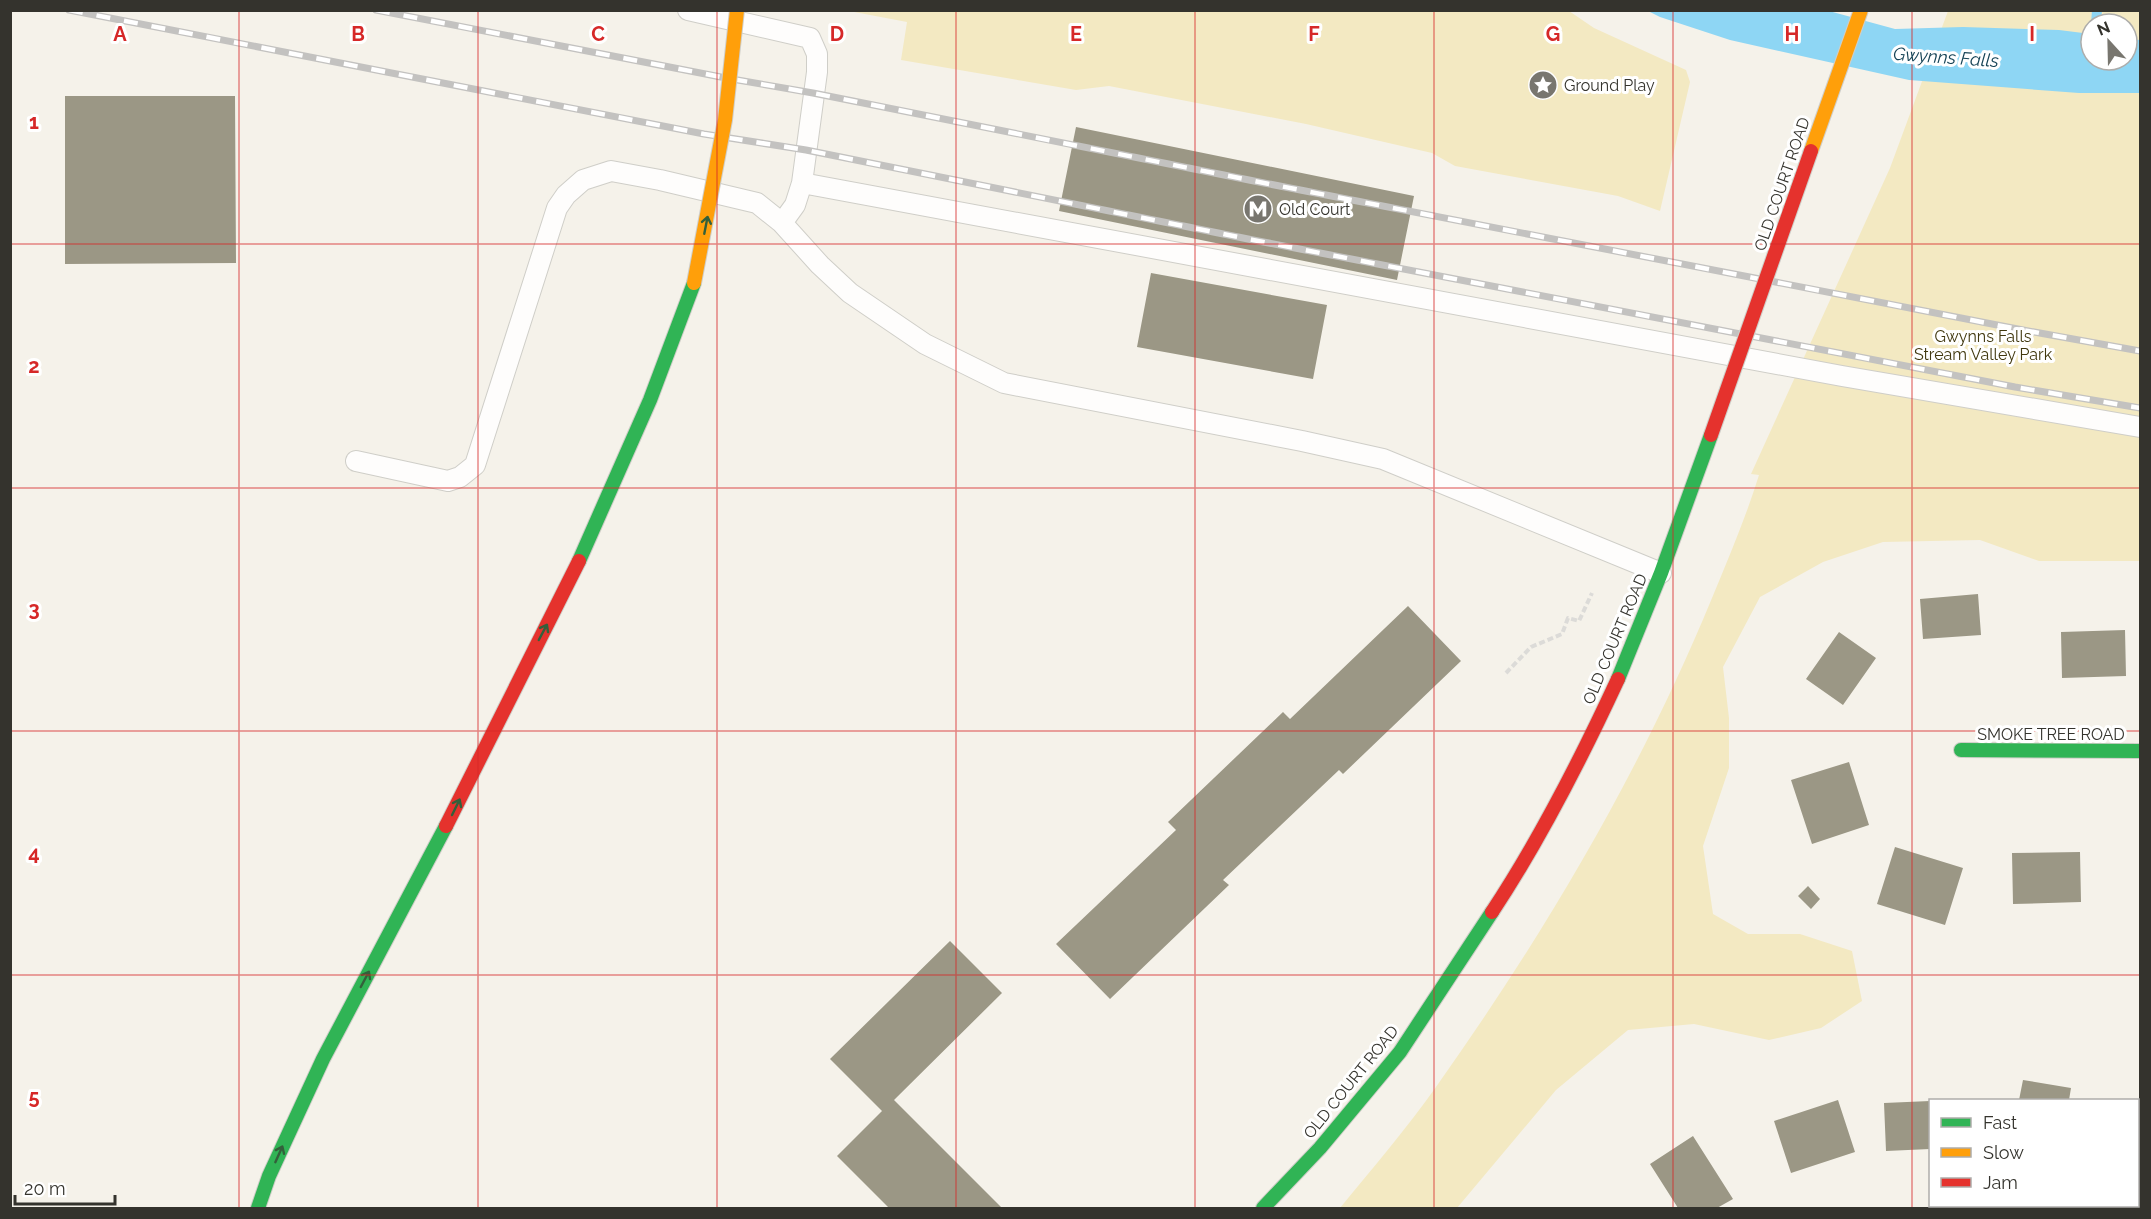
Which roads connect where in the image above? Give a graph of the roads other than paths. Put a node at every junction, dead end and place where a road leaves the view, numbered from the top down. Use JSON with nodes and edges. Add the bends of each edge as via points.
{"nodes":[{"id":1,"x":688,"y":10,"type":"edge"},
{"id":2,"x":737,"y":10,"type":"edge"},
{"id":3,"x":1861,"y":10,"type":"edge"},
{"id":4,"x":802,"y":183,"type":"junction"},
{"id":5,"x":782,"y":224,"type":"junction"},
{"id":6,"x":2140,"y":427,"type":"edge"},
{"id":7,"x":356,"y":461,"type":"dead end"},
{"id":8,"x":1661,"y":573,"type":"junction"},
{"id":9,"x":1961,"y":750,"type":"dead end"},
{"id":10,"x":2140,"y":751,"type":"edge"},
{"id":11,"x":258,"y":1209,"type":"edge"},
{"id":12,"x":1263,"y":1209,"type":"edge"}],
"edges":[{"from":1,"to":4,"type":"lane","via":[[810,38],[817,54],[818,72]]},
{"from":11,"to":2,"type":"main road","one_way":true,"bridge":true,"via":[[322,1059],[428,864],[570,581],[650,400],[694,283],[725,120]]},
{"from":3,"to":8,"type":"main road","name":"OLD COURT ROAD","bridge":true},
{"from":4,"to":5,"type":"lane","via":[[795,205]]},
{"from":4,"to":6,"type":"lane"},
{"from":5,"to":7,"type":"lane","via":[[757,203],[660,180],[611,171],[583,180],[557,208],[475,465],[448,481]]},
{"from":5,"to":8,"type":"lane","via":[[850,293],[925,345],[1004,383],[1383,459]]},
{"from":8,"to":12,"type":"main road","name":"OLD COURT ROAD","via":[[1587,747],[1520,869],[1400,1052]]},
{"from":9,"to":10,"type":"main road","name":"SMOKE TREE ROAD"}]}
